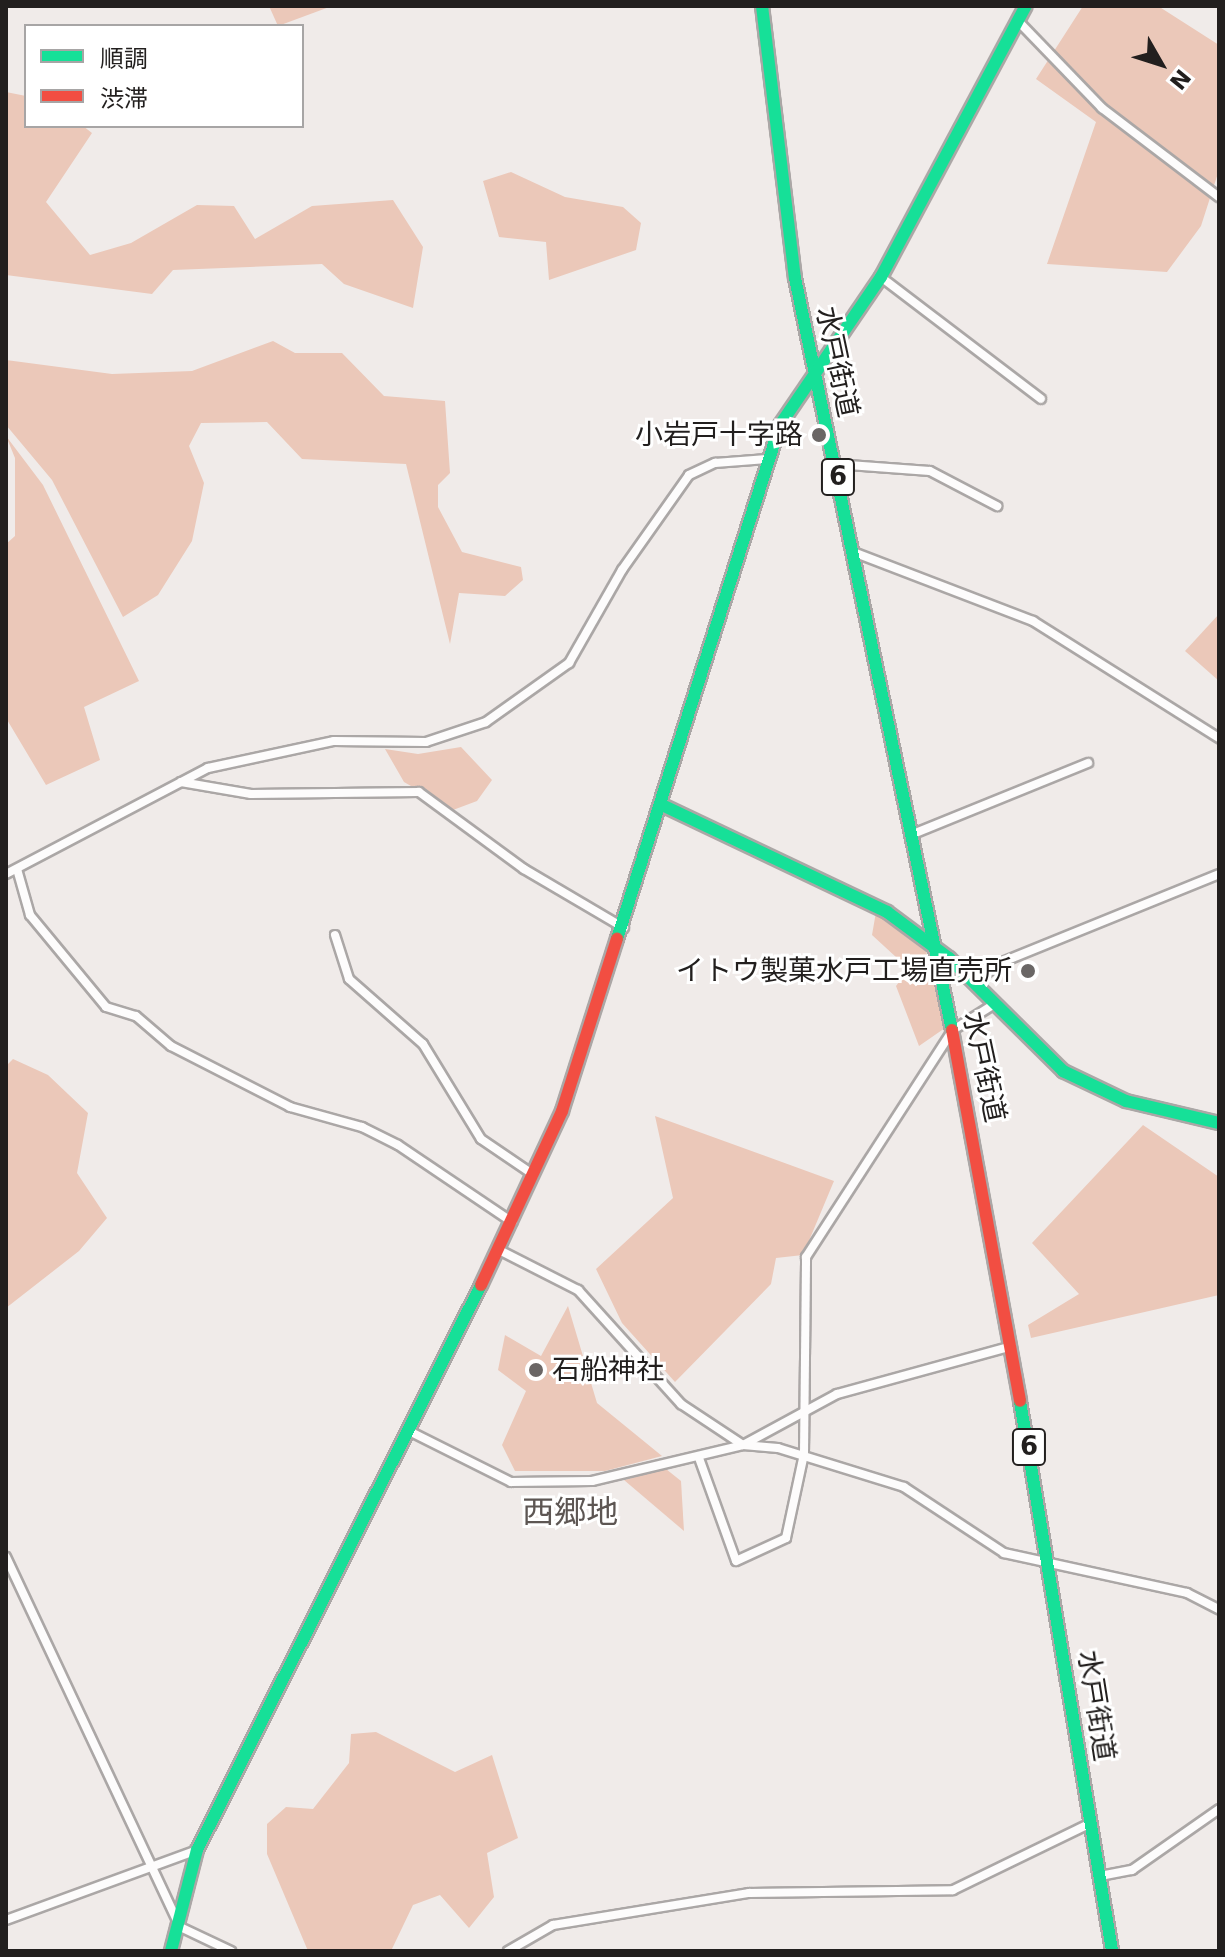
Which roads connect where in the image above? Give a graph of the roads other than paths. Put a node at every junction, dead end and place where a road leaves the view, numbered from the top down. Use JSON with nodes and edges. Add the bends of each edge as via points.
{"nodes":[{"id":1,"x":762,"y":6,"type":"edge"},
{"id":2,"x":1026,"y":6,"type":"edge"},
{"id":3,"x":1019,"y":22,"type":"junction"},
{"id":4,"x":1219,"y":197,"type":"edge"},
{"id":5,"x":881,"y":277,"type":"junction"},
{"id":6,"x":815,"y":374,"type":"junction"},
{"id":7,"x":1041,"y":399,"type":"dead end"},
{"id":8,"x":767,"y":459,"type":"junction"},
{"id":9,"x":835,"y":464,"type":"junction"},
{"id":10,"x":997,"y":506,"type":"dead end"},
{"id":11,"x":853,"y":552,"type":"junction"},
{"id":12,"x":1219,"y":738,"type":"edge"},
{"id":13,"x":1088,"y":763,"type":"dead end"},
{"id":14,"x":181,"y":782,"type":"junction"},
{"id":15,"x":664,"y":806,"type":"junction"},
{"id":16,"x":913,"y":834,"type":"junction"},
{"id":17,"x":17,"y":869,"type":"junction"},
{"id":18,"x":6,"y":874,"type":"edge"},
{"id":19,"x":1219,"y":874,"type":"edge"},
{"id":20,"x":624,"y":928,"type":"junction"},
{"id":21,"x":335,"y":935,"type":"dead end"},
{"id":22,"x":935,"y":946,"type":"junction"},
{"id":23,"x":974,"y":982,"type":"junction"},
{"id":24,"x":993,"y":1005,"type":"junction"},
{"id":25,"x":953,"y":1030,"type":"junction"},
{"id":26,"x":1219,"y":1123,"type":"edge"},
{"id":27,"x":534,"y":1175,"type":"junction"},
{"id":28,"x":512,"y":1222,"type":"junction"},
{"id":29,"x":499,"y":1250,"type":"junction"},
{"id":30,"x":1012,"y":1346,"type":"junction"},
{"id":31,"x":807,"y":1411,"type":"junction"},
{"id":32,"x":409,"y":1431,"type":"junction"},
{"id":33,"x":743,"y":1445,"type":"junction"},
{"id":34,"x":804,"y":1454,"type":"junction"},
{"id":35,"x":699,"y":1458,"type":"junction"},
{"id":36,"x":6,"y":1557,"type":"edge"},
{"id":37,"x":1049,"y":1563,"type":"junction"},
{"id":38,"x":1219,"y":1609,"type":"edge"},
{"id":39,"x":1219,"y":1809,"type":"edge"},
{"id":40,"x":1091,"y":1823,"type":"junction"},
{"id":41,"x":197,"y":1850,"type":"junction"},
{"id":42,"x":149,"y":1863,"type":"junction"},
{"id":43,"x":1100,"y":1876,"type":"junction"},
{"id":44,"x":6,"y":1920,"type":"edge"},
{"id":45,"x":177,"y":1923,"type":"junction"},
{"id":46,"x":171,"y":1951,"type":"edge"},
{"id":47,"x":231,"y":1951,"type":"edge"},
{"id":48,"x":508,"y":1951,"type":"edge"},
{"id":49,"x":1112,"y":1951,"type":"edge"}],
"edges":[{"from":1,"to":6,"type":"main road","name":"水戸街道","number":"6","via":[[776,147]]},
{"from":2,"to":3,"type":"main road"},
{"from":3,"to":4,"type":"street","via":[[1094,101]]},
{"from":3,"to":5,"type":"main road"},
{"from":5,"to":6,"type":"main road"},
{"from":5,"to":7,"type":"street"},
{"from":6,"to":8,"type":"main road"},
{"from":6,"to":9,"type":"main road","name":"水戸街道","number":"6"},
{"from":8,"to":14,"type":"street","via":[[715,463],[689,475],[622,570],[576,654],[486,722],[426,742],[311,745],[208,768]]},
{"from":8,"to":15,"type":"main road"},
{"from":9,"to":10,"type":"street","via":[[930,471]]},
{"from":9,"to":11,"type":"main road","name":"水戸街道","number":"6"},
{"from":11,"to":12,"type":"street","via":[[1033,621]]},
{"from":11,"to":16,"type":"main road","name":"水戸街道","number":"6"},
{"from":13,"to":16,"type":"street"},
{"from":14,"to":17,"type":"street"},
{"from":14,"to":20,"type":"street","via":[[251,794],[419,792],[524,869]]},
{"from":15,"to":20,"type":"main road"},
{"from":15,"to":22,"type":"main road","via":[[838,884]]},
{"from":16,"to":22,"type":"main road","name":"水戸街道","number":"6"},
{"from":17,"to":18,"type":"street"},
{"from":17,"to":28,"type":"street","via":[[30,915],[106,1007],[136,1016],[171,1046],[290,1107],[362,1127],[398,1145]]},
{"from":19,"to":23,"type":"street","via":[[1000,963]]},
{"from":20,"to":27,"type":"main road"},
{"from":21,"to":27,"type":"street","via":[[349,979],[423,1044],[481,1139]]},
{"from":22,"to":23,"type":"main road"},
{"from":22,"to":25,"type":"main road","name":"水戸街道","number":"6"},
{"from":23,"to":24,"type":"main road"},
{"from":24,"to":25,"type":"street"},
{"from":24,"to":26,"type":"main road","via":[[1063,1071],[1126,1101]]},
{"from":25,"to":30,"type":"main road","name":"水戸街道","number":"6"},
{"from":25,"to":31,"type":"street","via":[[806,1257]]},
{"from":27,"to":28,"type":"main road"},
{"from":28,"to":29,"type":"main road"},
{"from":29,"to":32,"type":"main road"},
{"from":29,"to":33,"type":"street","via":[[578,1290],[681,1404]]},
{"from":30,"to":31,"type":"street","via":[[926,1364]]},
{"from":30,"to":37,"type":"main road","name":"水戸街道","number":"6"},
{"from":31,"to":33,"type":"street"},
{"from":31,"to":34,"type":"street"},
{"from":32,"to":35,"type":"street","via":[[500,1481],[592,1481]]},
{"from":32,"to":41,"type":"main road"},
{"from":33,"to":34,"type":"street"},
{"from":33,"to":35,"type":"street"},
{"from":34,"to":35,"type":"street","via":[[786,1538],[736,1561]]},
{"from":34,"to":37,"type":"street","via":[[890,1480],[993,1548]]},
{"from":36,"to":42,"type":"street"},
{"from":37,"to":38,"type":"street","via":[[1187,1593]]},
{"from":37,"to":40,"type":"main road","name":"水戸街道","number":"6"},
{"from":39,"to":43,"type":"street","via":[[1132,1870]]},
{"from":40,"to":43,"type":"main road","name":"水戸街道","number":"6"},
{"from":40,"to":48,"type":"street","via":[[953,1890],[749,1893],[553,1925]]},
{"from":41,"to":42,"type":"street"},
{"from":41,"to":45,"type":"main road"},
{"from":42,"to":44,"type":"street"},
{"from":42,"to":45,"type":"street"},
{"from":43,"to":49,"type":"main road","name":"水戸街道","number":"6"},
{"from":45,"to":46,"type":"main road"},
{"from":45,"to":47,"type":"street"}]}
